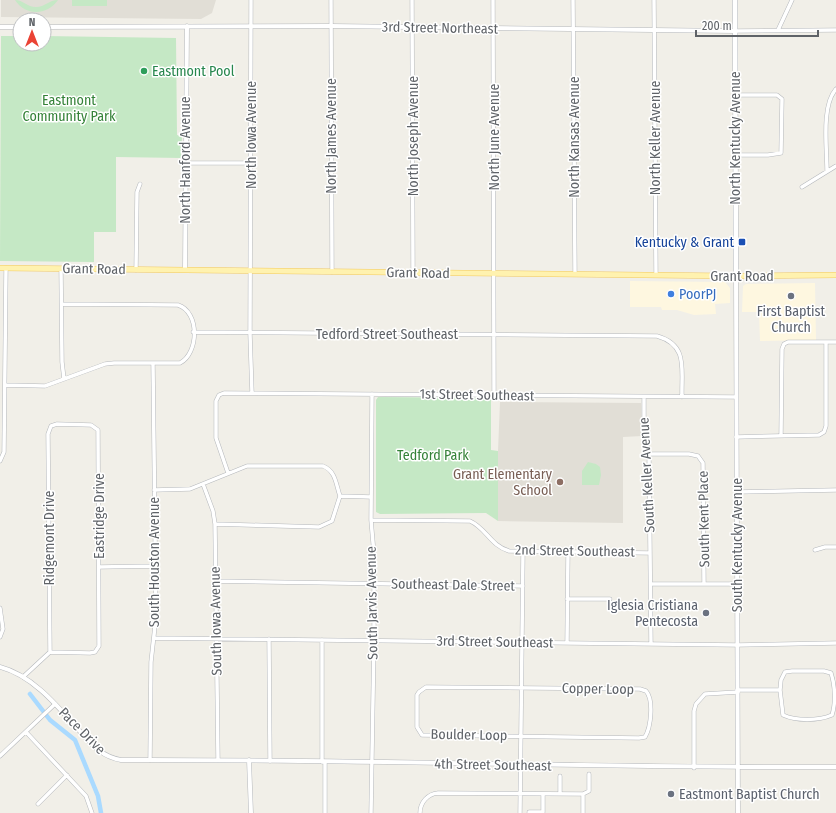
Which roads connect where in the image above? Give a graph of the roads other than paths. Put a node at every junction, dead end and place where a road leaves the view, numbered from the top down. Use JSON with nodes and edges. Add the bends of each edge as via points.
{"nodes":[{"id":1,"x":251,"y":0,"type":"edge"},
{"id":2,"x":331,"y":0,"type":"edge"},
{"id":3,"x":412,"y":0,"type":"edge"},
{"id":4,"x":493,"y":0,"type":"edge"},
{"id":5,"x":573,"y":0,"type":"edge"},
{"id":6,"x":654,"y":0,"type":"edge"},
{"id":7,"x":735,"y":0,"type":"edge"},
{"id":8,"x":792,"y":0,"type":"edge"},
{"id":9,"x":187,"y":26,"type":"junction"},
{"id":10,"x":251,"y":26,"type":"junction"},
{"id":11,"x":331,"y":26,"type":"junction"},
{"id":12,"x":0,"y":27,"type":"edge"},
{"id":13,"x":12,"y":27,"type":"edge"},
{"id":14,"x":52,"y":27,"type":"edge"},
{"id":15,"x":412,"y":27,"type":"junction"},
{"id":16,"x":493,"y":29,"type":"junction"},
{"id":17,"x":573,"y":29,"type":"junction"},
{"id":18,"x":654,"y":30,"type":"junction"},
{"id":19,"x":778,"y":30,"type":"junction"},
{"id":20,"x":836,"y":30,"type":"edge"},
{"id":21,"x":735,"y":31,"type":"junction"},
{"id":22,"x":836,"y":89,"type":"edge"},
{"id":23,"x":735,"y":95,"type":"junction"},
{"id":24,"x":736,"y":155,"type":"junction"},
{"id":25,"x":185,"y":162,"type":"junction"},
{"id":26,"x":251,"y":163,"type":"junction"},
{"id":27,"x":836,"y":166,"type":"edge"},
{"id":28,"x":827,"y":171,"type":"junction"},
{"id":29,"x":140,"y":184,"type":"dead end"},
{"id":30,"x":802,"y":187,"type":"dead end"},
{"id":31,"x":3,"y":268,"type":"edge"},
{"id":32,"x":61,"y":269,"type":"junction"},
{"id":33,"x":136,"y":270,"type":"junction"},
{"id":34,"x":185,"y":270,"type":"junction"},
{"id":35,"x":251,"y":271,"type":"junction"},
{"id":36,"x":332,"y":272,"type":"junction"},
{"id":37,"x":413,"y":273,"type":"junction"},
{"id":38,"x":494,"y":274,"type":"junction"},
{"id":39,"x":575,"y":274,"type":"junction"},
{"id":40,"x":656,"y":275,"type":"junction"},
{"id":41,"x":736,"y":276,"type":"junction"},
{"id":42,"x":836,"y":276,"type":"edge"},
{"id":43,"x":62,"y":304,"type":"junction"},
{"id":44,"x":193,"y":332,"type":"junction"},
{"id":45,"x":250,"y":334,"type":"junction"},
{"id":46,"x":494,"y":334,"type":"junction"},
{"id":47,"x":826,"y":342,"type":"junction"},
{"id":48,"x":836,"y":342,"type":"edge"},
{"id":49,"x":152,"y":364,"type":"junction"},
{"id":50,"x":64,"y":379,"type":"junction"},
{"id":51,"x":5,"y":386,"type":"junction"},
{"id":52,"x":252,"y":393,"type":"junction"},
{"id":53,"x":372,"y":394,"type":"junction"},
{"id":54,"x":494,"y":396,"type":"junction"},
{"id":55,"x":644,"y":397,"type":"junction"},
{"id":56,"x":682,"y":397,"type":"junction"},
{"id":57,"x":736,"y":397,"type":"junction"},
{"id":58,"x":51,"y":426,"type":"joint"},
{"id":59,"x":736,"y":436,"type":"junction"},
{"id":60,"x":782,"y":436,"type":"junction"},
{"id":61,"x":649,"y":454,"type":"junction"},
{"id":62,"x":0,"y":461,"type":"edge"},
{"id":63,"x":228,"y":472,"type":"junction"},
{"id":64,"x":203,"y":484,"type":"junction"},
{"id":65,"x":154,"y":490,"type":"junction"},
{"id":66,"x":836,"y":490,"type":"edge"},
{"id":67,"x":736,"y":492,"type":"junction"},
{"id":68,"x":340,"y":496,"type":"junction"},
{"id":69,"x":371,"y":497,"type":"junction"},
{"id":70,"x":371,"y":520,"type":"junction"},
{"id":71,"x":215,"y":524,"type":"junction"},
{"id":72,"x":836,"y":547,"type":"edge"},
{"id":73,"x":815,"y":550,"type":"dead end"},
{"id":74,"x":523,"y":552,"type":"junction"},
{"id":75,"x":568,"y":552,"type":"junction"},
{"id":76,"x":650,"y":552,"type":"junction"},
{"id":77,"x":154,"y":566,"type":"junction"},
{"id":78,"x":99,"y":567,"type":"junction"},
{"id":79,"x":215,"y":581,"type":"junction"},
{"id":80,"x":374,"y":584,"type":"junction"},
{"id":81,"x":651,"y":584,"type":"junction"},
{"id":82,"x":704,"y":584,"type":"junction"},
{"id":83,"x":737,"y":584,"type":"junction"},
{"id":84,"x":523,"y":586,"type":"junction"},
{"id":85,"x":567,"y":599,"type":"junction"},
{"id":86,"x":610,"y":599,"type":"dead end"},
{"id":87,"x":0,"y":608,"type":"edge"},
{"id":88,"x":0,"y":637,"type":"edge"},
{"id":89,"x":154,"y":638,"type":"junction"},
{"id":90,"x":216,"y":639,"type":"junction"},
{"id":91,"x":269,"y":639,"type":"junction"},
{"id":92,"x":322,"y":640,"type":"junction"},
{"id":93,"x":374,"y":641,"type":"junction"},
{"id":94,"x":523,"y":642,"type":"junction"},
{"id":95,"x":566,"y":643,"type":"junction"},
{"id":96,"x":836,"y":643,"type":"edge"},
{"id":97,"x":651,"y":644,"type":"junction"},
{"id":98,"x":737,"y":645,"type":"junction"},
{"id":99,"x":50,"y":652,"type":"junction"},
{"id":100,"x":0,"y":667,"type":"edge"},
{"id":101,"x":23,"y":677,"type":"junction"},
{"id":102,"x":521,"y":689,"type":"junction"},
{"id":103,"x":780,"y":690,"type":"junction"},
{"id":104,"x":738,"y":691,"type":"junction"},
{"id":105,"x":55,"y":704,"type":"junction"},
{"id":106,"x":26,"y":732,"type":"junction"},
{"id":107,"x":520,"y":736,"type":"junction"},
{"id":108,"x":0,"y":756,"type":"edge"},
{"id":109,"x":150,"y":760,"type":"junction"},
{"id":110,"x":218,"y":760,"type":"junction"},
{"id":111,"x":249,"y":760,"type":"junction"},
{"id":112,"x":270,"y":761,"type":"junction"},
{"id":113,"x":324,"y":762,"type":"junction"},
{"id":114,"x":372,"y":763,"type":"junction"},
{"id":115,"x":520,"y":765,"type":"junction"},
{"id":116,"x":836,"y":767,"type":"edge"},
{"id":117,"x":694,"y":768,"type":"junction"},
{"id":118,"x":738,"y":768,"type":"junction"},
{"id":119,"x":590,"y":774,"type":"dead end"},
{"id":120,"x":67,"y":775,"type":"junction"},
{"id":121,"x":560,"y":776,"type":"dead end"},
{"id":122,"x":520,"y":794,"type":"junction"},
{"id":123,"x":543,"y":794,"type":"junction"},
{"id":124,"x":560,"y":794,"type":"junction"},
{"id":125,"x":583,"y":794,"type":"junction"},
{"id":126,"x":38,"y":804,"type":"dead end"},
{"id":127,"x":529,"y":812,"type":"edge"},
{"id":128,"x":92,"y":813,"type":"edge"},
{"id":129,"x":251,"y":813,"type":"edge"},
{"id":130,"x":325,"y":813,"type":"edge"},
{"id":131,"x":371,"y":813,"type":"edge"},
{"id":132,"x":420,"y":813,"type":"edge"},
{"id":133,"x":520,"y":813,"type":"edge"},
{"id":134,"x":583,"y":813,"type":"edge"},
{"id":135,"x":738,"y":813,"type":"edge"}],
"edges":[{"from":1,"to":10,"type":"street","name":"North Iowa Avenue"},
{"from":2,"to":11,"type":"street","name":"North James Avenue"},
{"from":3,"to":15,"type":"street","name":"North Joseph Avenue"},
{"from":4,"to":16,"type":"street","name":"North June Avenue"},
{"from":5,"to":17,"type":"street","name":"North Kansas Avenue"},
{"from":6,"to":18,"type":"street","name":"North Keller Avenue"},
{"from":7,"to":21,"type":"main road","name":"North Kentucky Avenue"},
{"from":8,"to":19,"type":"street"},
{"from":9,"to":10,"type":"street","name":"3rd Street Northeast"},
{"from":9,"to":14,"type":"street","name":"3rd Street Northeast"},
{"from":9,"to":25,"type":"street","name":"North Hanford Avenue"},
{"from":10,"to":11,"type":"street","name":"3rd Street Northeast"},
{"from":10,"to":26,"type":"street","name":"North Iowa Avenue"},
{"from":11,"to":15,"type":"street","name":"3rd Street Northeast"},
{"from":11,"to":36,"type":"street","name":"North James Avenue"},
{"from":12,"to":13,"type":"street"},
{"from":15,"to":16,"type":"street","name":"3rd Street Northeast"},
{"from":15,"to":37,"type":"street","name":"North Joseph Avenue"},
{"from":16,"to":17,"type":"street","name":"3rd Street Northeast"},
{"from":16,"to":38,"type":"street","name":"North June Avenue"},
{"from":17,"to":18,"type":"street","name":"3rd Street Northeast"},
{"from":17,"to":39,"type":"street","name":"North Kansas Avenue"},
{"from":18,"to":21,"type":"street","name":"3rd Street Northeast"},
{"from":18,"to":40,"type":"street","name":"North Keller Avenue"},
{"from":19,"to":20,"type":"street","name":"3rd Street Northeast"},
{"from":19,"to":21,"type":"street","name":"3rd Street Northeast"},
{"from":21,"to":23,"type":"main road","name":"North Kentucky Avenue"},
{"from":22,"to":28,"type":"street","via":[[830,96],[827,110]]},
{"from":23,"to":24,"type":"main road","name":"North Kentucky Avenue"},
{"from":23,"to":24,"type":"street","via":[[780,96],[782,99],[781,153]]},
{"from":24,"to":41,"type":"main road","name":"North Kentucky Avenue"},
{"from":25,"to":26,"type":"street"},
{"from":25,"to":34,"type":"street","name":"North Hanford Avenue"},
{"from":26,"to":35,"type":"street","name":"North Iowa Avenue"},
{"from":27,"to":28,"type":"street"},
{"from":28,"to":30,"type":"street"},
{"from":29,"to":33,"type":"street","via":[[137,192]]},
{"from":31,"to":32,"type":"main road","name":"Grant Road"},
{"from":31,"to":51,"type":"street"},
{"from":32,"to":33,"type":"main road","name":"Grant Road"},
{"from":32,"to":43,"type":"street"},
{"from":33,"to":34,"type":"main road","name":"Grant Road"},
{"from":34,"to":35,"type":"main road","name":"Grant Road"},
{"from":35,"to":36,"type":"main road","name":"Grant Road"},
{"from":35,"to":45,"type":"street"},
{"from":36,"to":37,"type":"main road","name":"Grant Road"},
{"from":37,"to":38,"type":"main road","name":"Grant Road"},
{"from":38,"to":39,"type":"main road","name":"Grant Road"},
{"from":38,"to":46,"type":"street","name":"North June Avenue"},
{"from":39,"to":40,"type":"main road","name":"Grant Road"},
{"from":40,"to":41,"type":"main road","name":"Grant Road"},
{"from":41,"to":42,"type":"main road","name":"Grant Road"},
{"from":41,"to":57,"type":"street","name":"South Kentucky Avenue"},
{"from":43,"to":44,"type":"street","via":[[178,305],[191,316]]},
{"from":43,"to":50,"type":"street"},
{"from":44,"to":45,"type":"street","name":"Tedford Street Southeast"},
{"from":44,"to":49,"type":"street","via":[[191,352],[186,360],[180,363]]},
{"from":45,"to":46,"type":"street","name":"Tedford Street Southeast"},
{"from":45,"to":52,"type":"street"},
{"from":46,"to":54,"type":"street","name":"North June Avenue"},
{"from":46,"to":56,"type":"street","name":"Tedford Street Southeast","via":[[657,336],[668,339],[679,351]]},
{"from":47,"to":48,"type":"street"},
{"from":47,"to":60,"type":"street","via":[[824,432],[818,435]]},
{"from":47,"to":60,"type":"street","via":[[784,344]]},
{"from":49,"to":50,"type":"street","via":[[105,364]]},
{"from":49,"to":65,"type":"street","name":"South Houston Avenue"},
{"from":50,"to":51,"type":"street","via":[[45,386]]},
{"from":51,"to":62,"type":"street","via":[[4,452]]},
{"from":52,"to":53,"type":"street","name":"1st Street Southeast"},
{"from":52,"to":63,"type":"street","name":"1st Street Southeast","via":[[219,395],[216,402],[216,438]]},
{"from":53,"to":54,"type":"street","name":"1st Street Southeast"},
{"from":53,"to":69,"type":"street","name":"South Jarvis Avenue"},
{"from":54,"to":55,"type":"street","name":"1st Street Southeast"},
{"from":55,"to":56,"type":"street","name":"1st Street Southeast"},
{"from":55,"to":61,"type":"street","name":"South Keller Avenue","via":[[644,430]]},
{"from":56,"to":57,"type":"street","name":"1st Street Southeast"},
{"from":57,"to":59,"type":"street","name":"South Kentucky Avenue"},
{"from":58,"to":78,"type":"street","name":"Eastridge Drive","via":[[91,424],[98,430]]},
{"from":58,"to":99,"type":"street","name":"Ridgemont Drive","via":[[48,434]]},
{"from":59,"to":60,"type":"street"},
{"from":59,"to":67,"type":"street","name":"South Kentucky Avenue"},
{"from":61,"to":76,"type":"street","name":"South Keller Avenue"},
{"from":61,"to":82,"type":"street","name":"South Kent Place","via":[[688,454],[698,456],[703,463]]},
{"from":63,"to":64,"type":"street"},
{"from":63,"to":68,"type":"street","via":[[257,465],[323,466],[333,472]]},
{"from":64,"to":65,"type":"street","via":[[180,490]]},
{"from":64,"to":71,"type":"street","name":"South Iowa Avenue"},
{"from":65,"to":77,"type":"street","name":"South Houston Avenue"},
{"from":66,"to":67,"type":"street"},
{"from":67,"to":83,"type":"street","name":"South Kentucky Avenue"},
{"from":68,"to":69,"type":"street"},
{"from":68,"to":71,"type":"street","via":[[332,521],[319,527]]},
{"from":69,"to":70,"type":"street","name":"South Jarvis Avenue"},
{"from":70,"to":74,"type":"street","name":"2nd Street Southeast","via":[[470,521],[481,527],[502,549]]},
{"from":70,"to":80,"type":"street","name":"South Jarvis Avenue"},
{"from":71,"to":79,"type":"street","name":"South Iowa Avenue"},
{"from":72,"to":73,"type":"street"},
{"from":74,"to":75,"type":"street","name":"2nd Street Southeast"},
{"from":74,"to":84,"type":"street"},
{"from":75,"to":76,"type":"street","name":"2nd Street Southeast"},
{"from":75,"to":85,"type":"street"},
{"from":76,"to":81,"type":"street","name":"2nd Street Southeast"},
{"from":77,"to":78,"type":"street"},
{"from":77,"to":89,"type":"street","name":"South Houston Avenue"},
{"from":78,"to":99,"type":"street","name":"Eastridge Drive","via":[[99,646],[96,651],[90,653]]},
{"from":79,"to":80,"type":"street","name":"Southeast Dale Street"},
{"from":79,"to":90,"type":"street","name":"South Iowa Avenue"},
{"from":80,"to":84,"type":"street","name":"Southeast Dale Street"},
{"from":80,"to":93,"type":"street","name":"South Jarvis Avenue"},
{"from":81,"to":82,"type":"street"},
{"from":81,"to":97,"type":"street"},
{"from":82,"to":83,"type":"street"},
{"from":83,"to":98,"type":"street","name":"South Kentucky Avenue"},
{"from":84,"to":94,"type":"street"},
{"from":85,"to":86,"type":"street"},
{"from":85,"to":95,"type":"street"},
{"from":87,"to":88,"type":"street","via":[[3,629]]},
{"from":89,"to":90,"type":"street","name":"3rd Street Southeast"},
{"from":89,"to":109,"type":"street","name":"South Houston Avenue","via":[[151,662]]},
{"from":90,"to":91,"type":"street","name":"3rd Street Southeast"},
{"from":90,"to":110,"type":"street","name":"South Iowa Avenue"},
{"from":91,"to":92,"type":"street","name":"3rd Street Southeast"},
{"from":91,"to":112,"type":"street"},
{"from":92,"to":93,"type":"street","name":"3rd Street Southeast"},
{"from":92,"to":113,"type":"street"},
{"from":93,"to":94,"type":"street","name":"3rd Street Southeast"},
{"from":93,"to":114,"type":"street","name":"South Jarvis Avenue"},
{"from":94,"to":95,"type":"street","name":"3rd Street Southeast"},
{"from":94,"to":102,"type":"street"},
{"from":95,"to":97,"type":"street","name":"3rd Street Southeast"},
{"from":96,"to":98,"type":"street","name":"3rd Street Southeast"},
{"from":97,"to":98,"type":"street","name":"3rd Street Southeast"},
{"from":98,"to":104,"type":"street","name":"South Kentucky Avenue"},
{"from":99,"to":101,"type":"street"},
{"from":100,"to":101,"type":"street","via":[[12,670]]},
{"from":101,"to":105,"type":"street","name":"Pace Drive"},
{"from":102,"to":107,"type":"street"},
{"from":102,"to":107,"type":"street","name":"Boulder Loop","via":[[426,687],[417,695],[417,726],[422,734]]},
{"from":102,"to":107,"type":"street","name":"Copper Loop","via":[[640,689],[646,691],[650,698],[649,728],[645,737]]},
{"from":103,"to":103,"type":"street","via":[[780,680],[785,672],[831,673],[834,708],[832,715],[824,719],[790,719],[783,716]]},
{"from":103,"to":104,"type":"street"},
{"from":104,"to":117,"type":"street","via":[[705,694],[696,704]]},
{"from":104,"to":118,"type":"street","name":"South Kentucky Avenue"},
{"from":105,"to":106,"type":"street"},
{"from":105,"to":109,"type":"street","name":"Pace Drive","via":[[108,758]]},
{"from":106,"to":108,"type":"street"},
{"from":106,"to":120,"type":"street"},
{"from":107,"to":115,"type":"street"},
{"from":109,"to":110,"type":"street","name":"4th Street Southeast"},
{"from":110,"to":111,"type":"street","name":"4th Street Southeast"},
{"from":111,"to":112,"type":"street","name":"4th Street Southeast"},
{"from":111,"to":129,"type":"street"},
{"from":112,"to":113,"type":"street","name":"4th Street Southeast"},
{"from":113,"to":114,"type":"street","name":"4th Street Southeast"},
{"from":113,"to":130,"type":"street"},
{"from":114,"to":115,"type":"street","name":"4th Street Southeast"},
{"from":114,"to":131,"type":"street","name":"South Jarvis Avenue"},
{"from":115,"to":117,"type":"street","name":"4th Street Southeast"},
{"from":115,"to":122,"type":"street"},
{"from":116,"to":118,"type":"street","name":"4th Street Southeast"},
{"from":117,"to":118,"type":"street","name":"4th Street Southeast"},
{"from":118,"to":135,"type":"street","name":"South Kentucky Avenue"},
{"from":119,"to":125,"type":"street","via":[[589,791]]},
{"from":120,"to":126,"type":"street"},
{"from":120,"to":128,"type":"street","via":[[86,796]]},
{"from":121,"to":124,"type":"street"},
{"from":122,"to":123,"type":"street"},
{"from":122,"to":132,"type":"street","via":[[435,793],[423,802]]},
{"from":122,"to":133,"type":"street"},
{"from":123,"to":124,"type":"street"},
{"from":123,"to":127,"type":"street","via":[[543,812]]},
{"from":124,"to":125,"type":"street"},
{"from":125,"to":134,"type":"street"}]}
